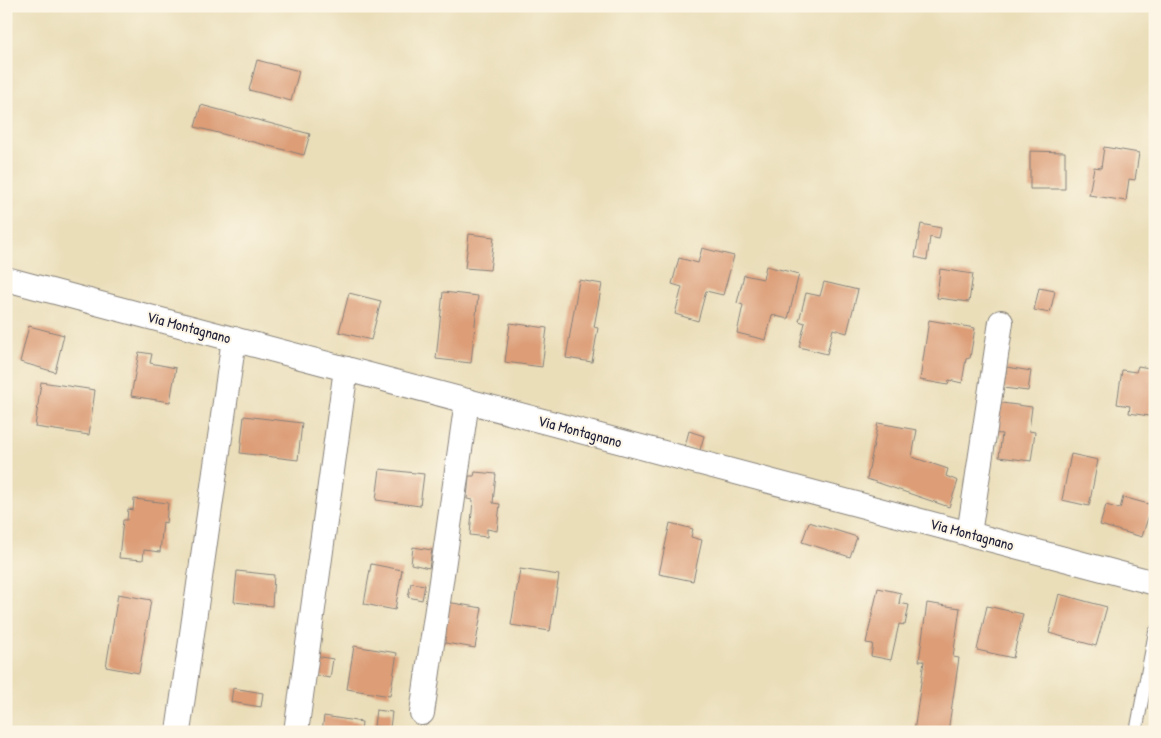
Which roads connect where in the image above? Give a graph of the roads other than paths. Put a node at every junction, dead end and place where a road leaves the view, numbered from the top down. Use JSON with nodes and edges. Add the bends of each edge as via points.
{"nodes":[{"id":1,"x":6,"y":279,"type":"edge"},
{"id":2,"x":1001,"y":322,"type":"dead end"},
{"id":3,"x":234,"y":339,"type":"junction"},
{"id":4,"x":346,"y":369,"type":"junction"},
{"id":5,"x":467,"y":401,"type":"junction"},
{"id":6,"x":969,"y":534,"type":"junction"},
{"id":7,"x":1155,"y":583,"type":"edge"},
{"id":8,"x":1155,"y":632,"type":"edge"},
{"id":9,"x":422,"y":713,"type":"dead end"},
{"id":10,"x":178,"y":732,"type":"edge"},
{"id":11,"x":296,"y":732,"type":"edge"},
{"id":12,"x":1136,"y":732,"type":"edge"}],
"edges":[{"from":1,"to":3,"type":"street","name":"Via Montagnano"},
{"from":2,"to":6,"type":"street"},
{"from":3,"to":4,"type":"street","name":"Via Montagnano"},
{"from":3,"to":10,"type":"street"},
{"from":4,"to":5,"type":"street","name":"Via Montagnano"},
{"from":4,"to":11,"type":"street"},
{"from":5,"to":6,"type":"street","name":"Via Montagnano"},
{"from":5,"to":9,"type":"street"},
{"from":6,"to":7,"type":"street","name":"Via Montagnano"},
{"from":8,"to":12,"type":"lane"}]}
